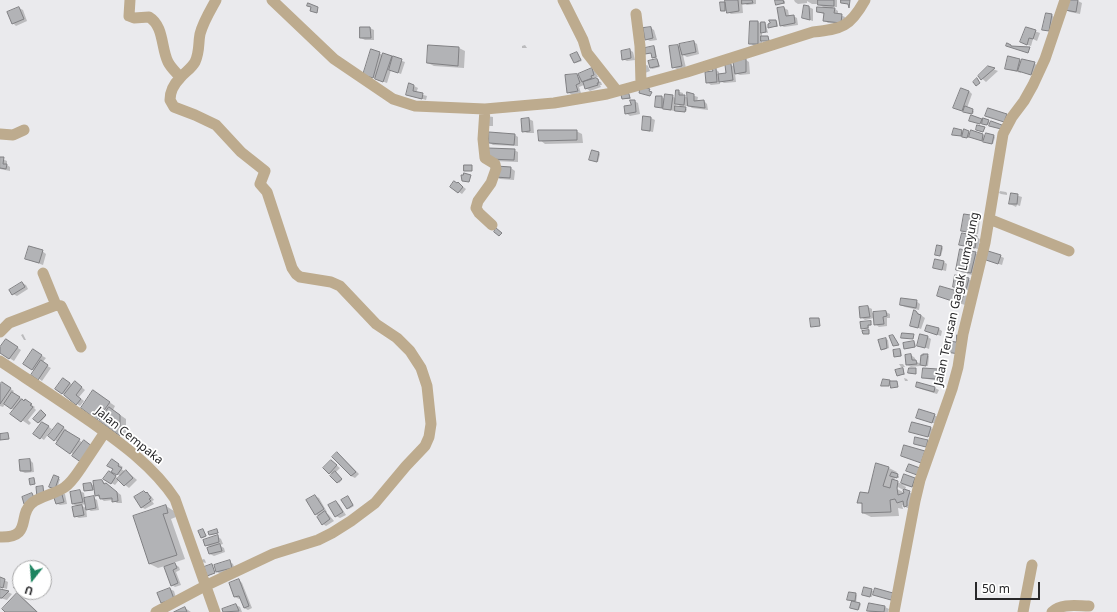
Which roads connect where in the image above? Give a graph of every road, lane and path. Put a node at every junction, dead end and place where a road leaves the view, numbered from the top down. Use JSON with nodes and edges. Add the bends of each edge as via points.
{"nodes":[{"id":1,"x":130,"y":0,"type":"edge"},
{"id":2,"x":216,"y":0,"type":"edge"},
{"id":3,"x":272,"y":0,"type":"edge"},
{"id":4,"x":563,"y":0,"type":"edge"},
{"id":5,"x":865,"y":0,"type":"edge"},
{"id":6,"x":1066,"y":0,"type":"edge"},
{"id":7,"x":636,"y":14,"type":"dead end"},
{"id":8,"x":180,"y":77,"type":"junction"},
{"id":9,"x":641,"y":84,"type":"junction"},
{"id":10,"x":617,"y":91,"type":"junction"},
{"id":11,"x":485,"y":109,"type":"junction"},
{"id":12,"x":24,"y":130,"type":"dead end"},
{"id":13,"x":0,"y":134,"type":"edge"},
{"id":14,"x":989,"y":219,"type":"junction"},
{"id":15,"x":492,"y":224,"type":"dead end"},
{"id":16,"x":1069,"y":251,"type":"dead end"},
{"id":17,"x":43,"y":273,"type":"dead end"},
{"id":18,"x":56,"y":305,"type":"junction"},
{"id":19,"x":0,"y":332,"type":"edge"},
{"id":20,"x":81,"y":347,"type":"dead end"},
{"id":21,"x":0,"y":361,"type":"edge"},
{"id":22,"x":105,"y":432,"type":"junction"},
{"id":23,"x":0,"y":537,"type":"edge"},
{"id":24,"x":1032,"y":565,"type":"dead end"},
{"id":25,"x":203,"y":580,"type":"junction"},
{"id":26,"x":1089,"y":606,"type":"dead end"},
{"id":27,"x":156,"y":612,"type":"edge"},
{"id":28,"x":215,"y":612,"type":"edge"},
{"id":29,"x":894,"y":612,"type":"edge"},
{"id":30,"x":1023,"y":612,"type":"edge"},
{"id":31,"x":1052,"y":612,"type":"edge"}],
"edges":[{"from":1,"to":8,"type":"street","via":[[129,16],[149,16],[153,19],[169,64]]},
{"from":2,"to":8,"type":"street","via":[[203,25],[195,62]]},
{"from":3,"to":11,"type":"street","via":[[334,59],[393,100],[415,106]]},
{"from":4,"to":10,"type":"street","via":[[587,54]]},
{"from":5,"to":9,"type":"street","via":[[853,19],[842,27],[813,32]]},
{"from":6,"to":14,"type":"street","name":"Jalan Terusan Gagak Lumayung","via":[[1045,59],[1003,134]]},
{"from":7,"to":9,"type":"street"},
{"from":8,"to":25,"type":"street","via":[[170,98],[174,107],[216,125],[241,152],[264,170],[260,184],[267,192],[296,274],[340,286],[376,324],[397,338],[414,356],[421,368],[430,409],[430,432],[425,446],[375,503],[351,521],[318,540]]},
{"from":9,"to":10,"type":"street"},
{"from":10,"to":11,"type":"street","via":[[554,103]]},
{"from":11,"to":15,"type":"street","via":[[485,158],[496,166],[491,183],[476,208],[479,214]]},
{"from":12,"to":13,"type":"street","via":[[13,135]]},
{"from":14,"to":16,"type":"street"},
{"from":14,"to":29,"type":"street","name":"Jalan Terusan Gagak Lumayung","via":[[958,367],[914,502]]},
{"from":17,"to":18,"type":"street"},
{"from":18,"to":19,"type":"street","via":[[9,323]]},
{"from":18,"to":20,"type":"street","via":[[61,306]]},
{"from":21,"to":22,"type":"street","name":"Jalan Cempaka"},
{"from":22,"to":23,"type":"street","via":[[69,484],[32,502],[19,532]]},
{"from":22,"to":25,"type":"street","name":"Jalan Cempaka","via":[[153,471],[168,488],[175,499]]},
{"from":24,"to":30,"type":"street"},
{"from":25,"to":27,"type":"street"},
{"from":25,"to":28,"type":"street","name":"Jalan Cempaka"},
{"from":26,"to":31,"type":"street","via":[[1068,605]]}]}
